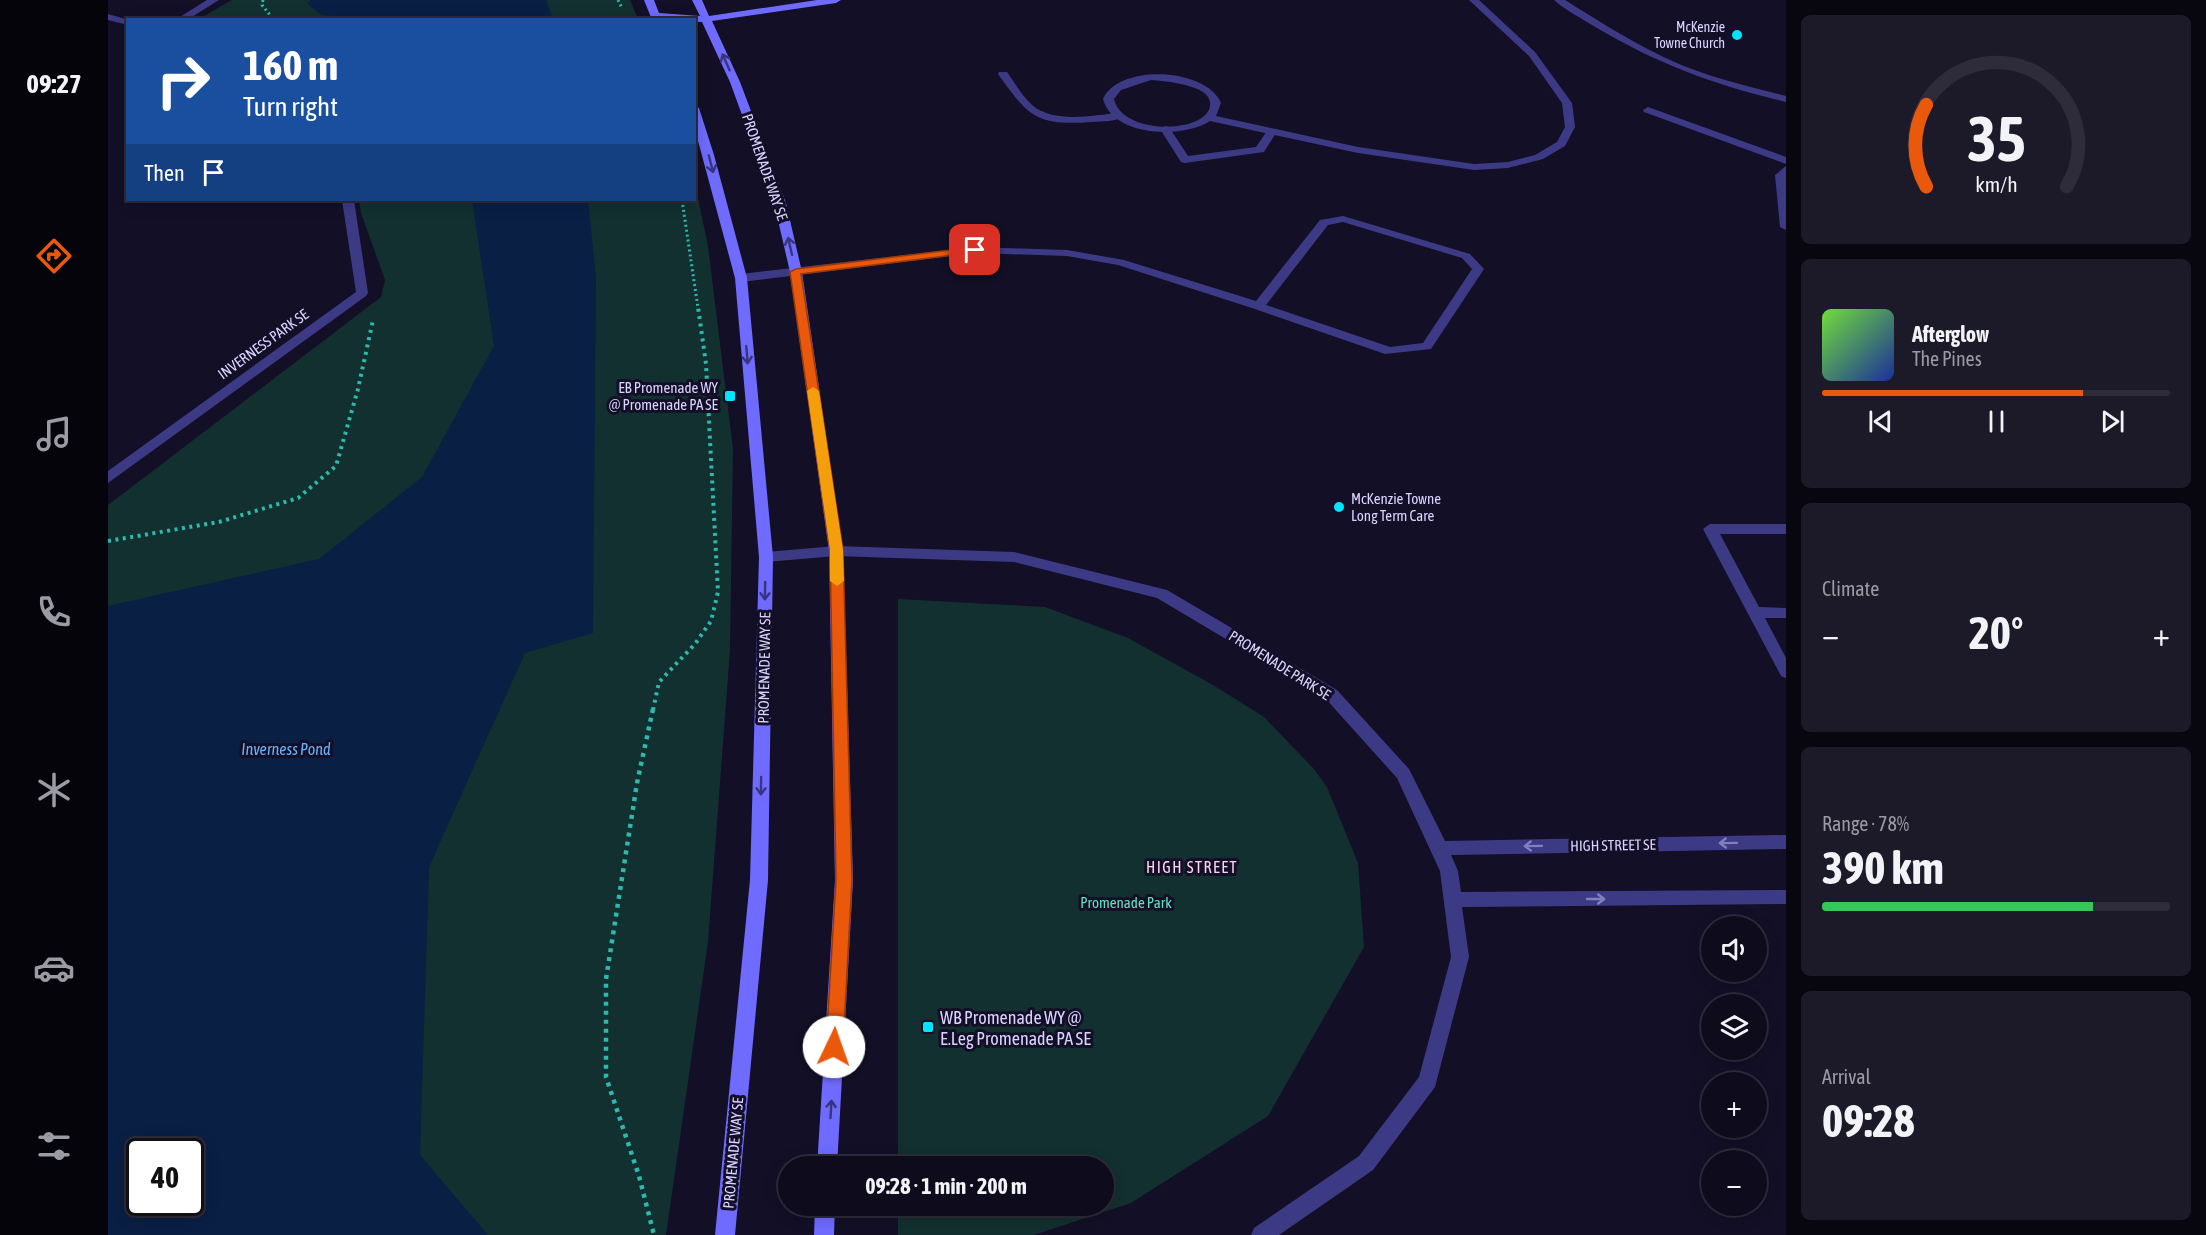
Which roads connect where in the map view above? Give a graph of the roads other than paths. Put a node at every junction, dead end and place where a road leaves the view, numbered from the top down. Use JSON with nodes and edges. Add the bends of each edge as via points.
{"nodes":[{"id":1,"x":214,"y":0,"type":"edge"},
{"id":2,"x":649,"y":0,"type":"edge"},
{"id":3,"x":701,"y":0,"type":"edge"},
{"id":4,"x":836,"y":0,"type":"edge"},
{"id":5,"x":1474,"y":0,"type":"edge"},
{"id":6,"x":1559,"y":0,"type":"edge"},
{"id":7,"x":108,"y":17,"type":"edge"},
{"id":8,"x":182,"y":18,"type":"edge"},
{"id":9,"x":657,"y":18,"type":"edge"},
{"id":10,"x":696,"y":19,"type":"edge"},
{"id":11,"x":707,"y":19,"type":"junction"},
{"id":12,"x":126,"y":22,"type":"edge"},
{"id":13,"x":1003,"y":74,"type":"dead end"},
{"id":14,"x":1786,"y":99,"type":"edge"},
{"id":15,"x":1648,"y":110,"type":"dead end"},
{"id":16,"x":696,"y":114,"type":"edge"},
{"id":17,"x":1119,"y":116,"type":"junction"},
{"id":18,"x":1209,"y":118,"type":"junction"},
{"id":19,"x":1165,"y":129,"type":"junction"},
{"id":20,"x":1271,"y":133,"type":"junction"},
{"id":21,"x":1786,"y":161,"type":"edge"},
{"id":22,"x":1786,"y":169,"type":"edge"},
{"id":23,"x":348,"y":201,"type":"edge"},
{"id":24,"x":1786,"y":227,"type":"edge"},
{"id":25,"x":796,"y":272,"type":"junction"},
{"id":26,"x":741,"y":278,"type":"junction"},
{"id":27,"x":1259,"y":306,"type":"junction"},
{"id":28,"x":108,"y":478,"type":"edge"},
{"id":29,"x":1786,"y":529,"type":"edge"},
{"id":30,"x":836,"y":550,"type":"junction"},
{"id":31,"x":766,"y":557,"type":"junction"},
{"id":32,"x":1754,"y":612,"type":"junction"},
{"id":33,"x":1786,"y":613,"type":"edge"},
{"id":34,"x":1786,"y":672,"type":"edge"},
{"id":35,"x":1786,"y":842,"type":"edge"},
{"id":36,"x":1440,"y":848,"type":"junction"},
{"id":37,"x":1786,"y":897,"type":"edge"},
{"id":38,"x":1453,"y":900,"type":"junction"},
{"id":39,"x":828,"y":1156,"type":"edge"},
{"id":40,"x":825,"y":1216,"type":"edge"},
{"id":41,"x":725,"y":1235,"type":"edge"},
{"id":42,"x":824,"y":1235,"type":"edge"},
{"id":43,"x":1261,"y":1235,"type":"edge"}],
"edges":[{"from":1,"to":8,"type":"street"},
{"from":2,"to":9,"type":"street"},
{"from":3,"to":9,"type":"street"},
{"from":3,"to":11,"type":"street","name":"PROMENADE WAY SE"},
{"from":4,"to":11,"type":"street"},
{"from":5,"to":20,"type":"street","via":[[1532,54],[1567,103],[1570,127],[1561,144],[1539,157],[1508,165],[1474,167]]},
{"from":6,"to":14,"type":"street","via":[[1665,61]]},
{"from":7,"to":12,"type":"street"},
{"from":10,"to":11,"type":"street"},
{"from":25,"to":11,"type":"street","name":"PROMENADE WAY SE","one_way":true,"via":[[780,203]]},
{"from":13,"to":17,"type":"street","via":[[1030,109],[1050,118]]},
{"from":15,"to":21,"type":"street"},
{"from":16,"to":26,"type":"street","name":"PROMENADE WAY SE","one_way":true},
{"from":17,"to":18,"type":"street","via":[[1111,108],[1109,99],[1113,91],[1143,78],[1168,77],[1185,80],[1209,93],[1215,110]]},
{"from":17,"to":19,"type":"street","via":[[1131,123]]},
{"from":18,"to":19,"type":"street","via":[[1183,128]]},
{"from":18,"to":20,"type":"street"},
{"from":19,"to":20,"type":"street","via":[[1185,160],[1260,150]]},
{"from":22,"to":24,"type":"street","via":[[1780,175]]},
{"from":23,"to":28,"type":"street","name":"INVERNESS PARK SE","via":[[362,293]]},
{"from":25,"to":26,"type":"street"},
{"from":25,"to":27,"type":"street","via":[[975,250],[1066,253],[1120,262]]},
{"from":25,"to":30,"type":"street","name":"PROMENADE WAY SE"},
{"from":26,"to":31,"type":"street","name":"PROMENADE WAY SE","one_way":true},
{"from":27,"to":27,"type":"street","via":[[1389,351],[1427,346],[1478,269],[1466,256],[1343,219],[1324,222]]},
{"from":29,"to":32,"type":"street","via":[[1710,529]]},
{"from":30,"to":31,"type":"street","name":"PROMENADE PARK SE"},
{"from":30,"to":36,"type":"street","name":"PROMENADE PARK SE","via":[[1014,556],[1162,594],[1331,694],[1403,774]]},
{"from":39,"to":30,"type":"street","name":"PROMENADE WAY SE","one_way":true,"via":[[844,880]]},
{"from":31,"to":41,"type":"street","name":"PROMENADE WAY SE","one_way":true,"via":[[759,879]]},
{"from":32,"to":33,"type":"street"},
{"from":32,"to":34,"type":"street"},
{"from":35,"to":36,"type":"street","name":"HIGH STREET SE","one_way":true},
{"from":36,"to":38,"type":"street","name":"PROMENADE PARK SE","via":[[1449,871]]},
{"from":38,"to":37,"type":"street","one_way":true},
{"from":38,"to":43,"type":"street","name":"PROMENADE PARK SE","via":[[1460,957],[1428,1081],[1366,1163]]},
{"from":40,"to":42,"type":"street"}]}
